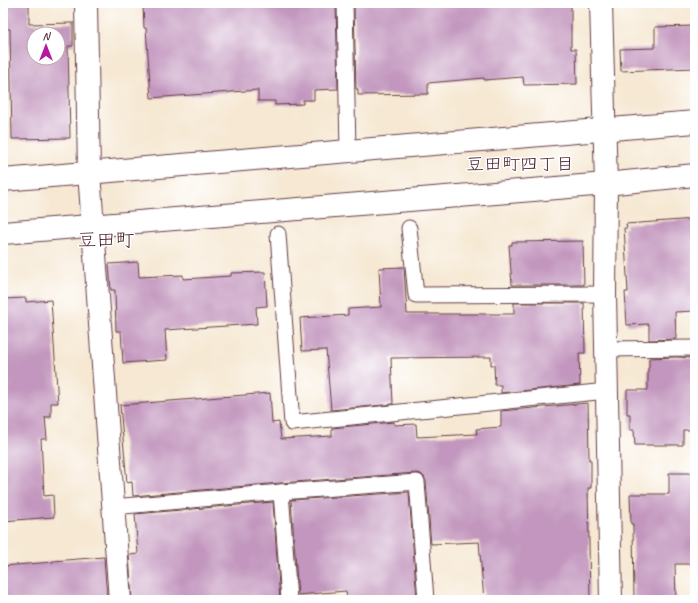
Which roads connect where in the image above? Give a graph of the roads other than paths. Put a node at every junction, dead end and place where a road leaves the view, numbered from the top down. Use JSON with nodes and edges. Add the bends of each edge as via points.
{"nodes":[{"id":1,"x":86,"y":3,"type":"edge"},
{"id":2,"x":345,"y":3,"type":"edge"},
{"id":3,"x":601,"y":3,"type":"edge"},
{"id":4,"x":695,"y":122,"type":"edge"},
{"id":5,"x":604,"y":129,"type":"junction"},
{"id":6,"x":348,"y":151,"type":"junction"},
{"id":7,"x":89,"y":172,"type":"junction"},
{"id":8,"x":695,"y":175,"type":"edge"},
{"id":9,"x":3,"y":180,"type":"edge"},
{"id":10,"x":606,"y":184,"type":"junction"},
{"id":11,"x":92,"y":225,"type":"junction"},
{"id":12,"x":409,"y":228,"type":"dead end"},
{"id":13,"x":3,"y":233,"type":"edge"},
{"id":14,"x":278,"y":234,"type":"dead end"},
{"id":15,"x":605,"y":294,"type":"junction"},
{"id":16,"x":695,"y":348,"type":"edge"},
{"id":17,"x":606,"y":350,"type":"junction"},
{"id":18,"x":607,"y":391,"type":"junction"},
{"id":19,"x":281,"y":492,"type":"junction"},
{"id":20,"x":113,"y":507,"type":"junction"},
{"id":21,"x":120,"y":600,"type":"edge"},
{"id":22,"x":288,"y":600,"type":"edge"},
{"id":23,"x":426,"y":600,"type":"edge"},
{"id":24,"x":611,"y":600,"type":"edge"}],
"edges":[{"from":1,"to":7,"type":"street"},
{"from":2,"to":6,"type":"lane"},
{"from":3,"to":5,"type":"street"},
{"from":4,"to":5,"type":"street"},
{"from":5,"to":6,"type":"street"},
{"from":5,"to":10,"type":"street"},
{"from":6,"to":7,"type":"street"},
{"from":7,"to":9,"type":"street"},
{"from":7,"to":11,"type":"street"},
{"from":8,"to":10,"type":"street"},
{"from":10,"to":11,"type":"street"},
{"from":10,"to":15,"type":"street"},
{"from":11,"to":13,"type":"street"},
{"from":11,"to":20,"type":"street"},
{"from":12,"to":15,"type":"lane","via":[[416,295]]},
{"from":14,"to":18,"type":"lane","via":[[292,423]]},
{"from":15,"to":17,"type":"street"},
{"from":16,"to":17,"type":"lane"},
{"from":17,"to":18,"type":"street"},
{"from":18,"to":24,"type":"street"},
{"from":19,"to":20,"type":"lane"},
{"from":19,"to":22,"type":"lane"},
{"from":19,"to":23,"type":"lane","via":[[417,482]]},
{"from":20,"to":21,"type":"street"}]}
